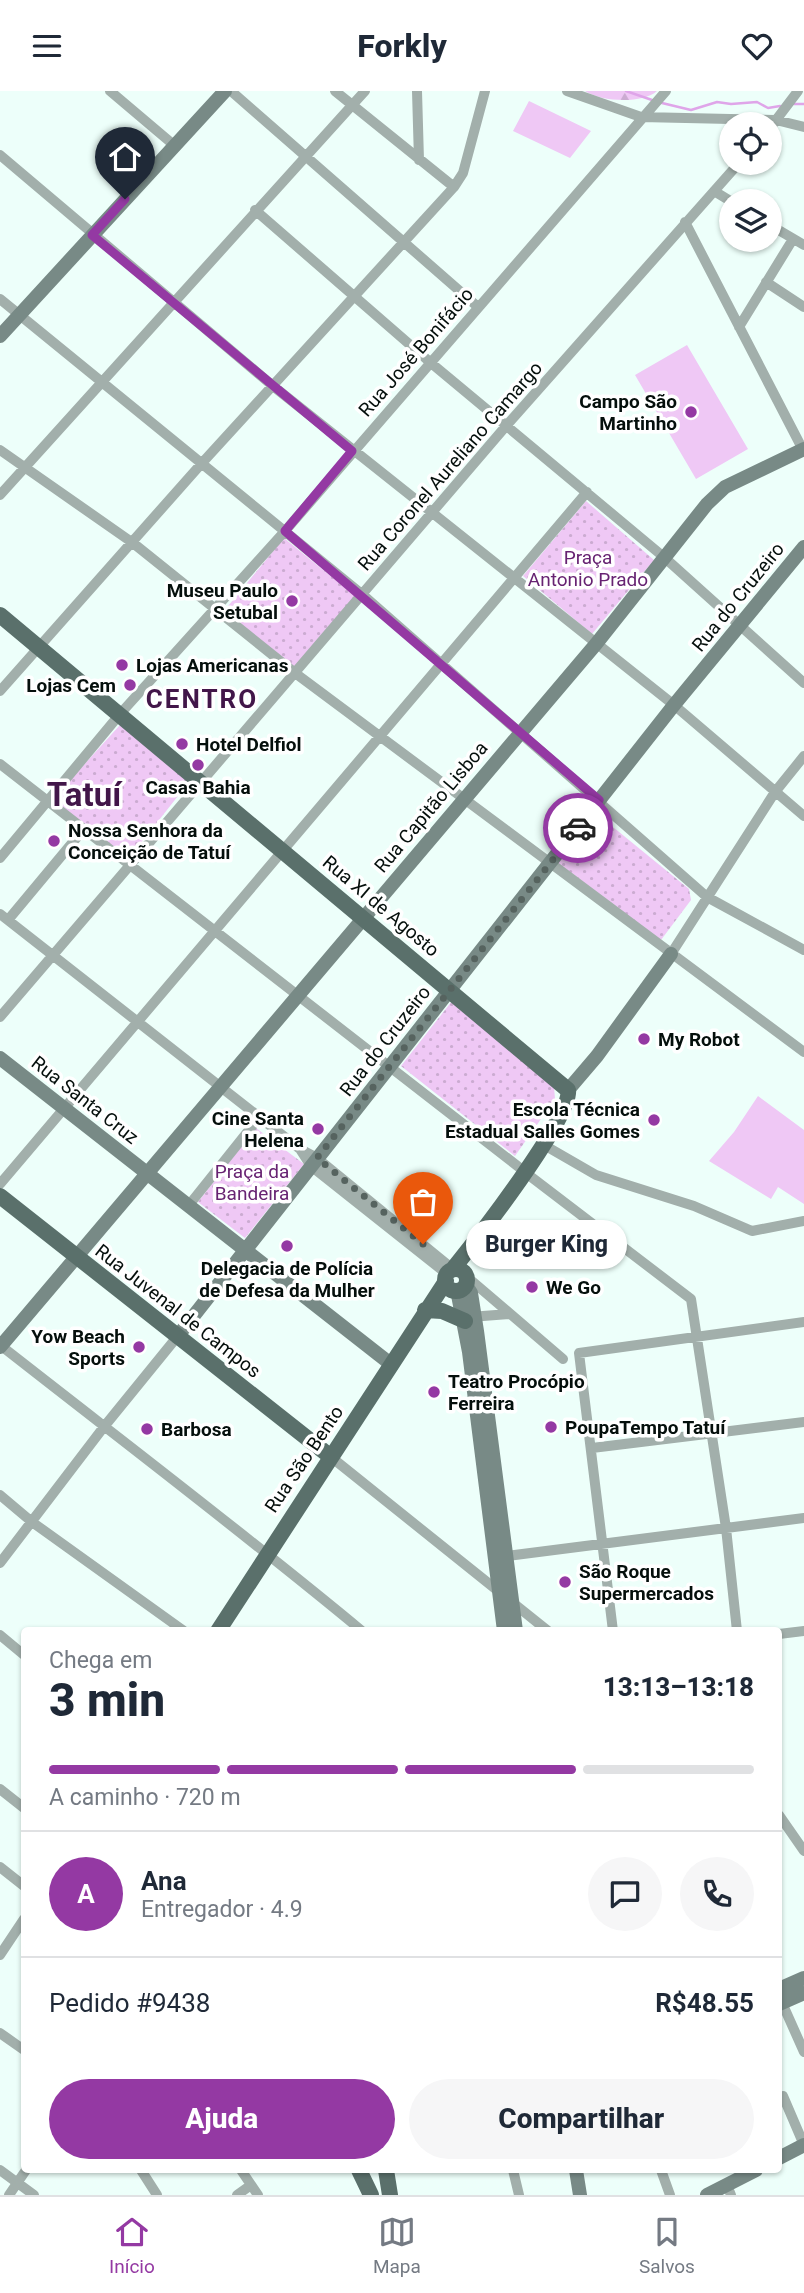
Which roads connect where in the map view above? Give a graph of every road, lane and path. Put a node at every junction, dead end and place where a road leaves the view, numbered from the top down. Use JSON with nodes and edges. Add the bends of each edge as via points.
{"nodes":[{"id":1,"x":110,"y":91,"type":"edge"},
{"id":2,"x":225,"y":91,"type":"edge"},
{"id":3,"x":231,"y":91,"type":"edge"},
{"id":4,"x":335,"y":91,"type":"edge"},
{"id":5,"x":365,"y":91,"type":"edge"},
{"id":6,"x":417,"y":91,"type":"edge"},
{"id":7,"x":485,"y":91,"type":"edge"},
{"id":8,"x":567,"y":91,"type":"edge"},
{"id":9,"x":666,"y":91,"type":"edge"},
{"id":10,"x":796,"y":93,"type":"edge"},
{"id":11,"x":351,"y":106,"type":"junction"},
{"id":12,"x":782,"y":113,"type":"edge"},
{"id":13,"x":641,"y":117,"type":"junction"},
{"id":14,"x":719,"y":121,"type":"edge"},
{"id":15,"x":782,"y":125,"type":"edge"},
{"id":16,"x":804,"y":127,"type":"edge"},
{"id":17,"x":175,"y":146,"type":"junction"},
{"id":18,"x":306,"y":154,"type":"junction"},
{"id":19,"x":0,"y":155,"type":"edge"},
{"id":20,"x":419,"y":160,"type":"junction"},
{"id":21,"x":728,"y":175,"type":"edge"},
{"id":22,"x":454,"y":187,"type":"junction"},
{"id":23,"x":714,"y":191,"type":"junction"},
{"id":24,"x":719,"y":194,"type":"edge"},
{"id":25,"x":255,"y":210,"type":"junction"},
{"id":26,"x":685,"y":222,"type":"junction"},
{"id":27,"x":782,"y":232,"type":"edge"},
{"id":28,"x":92,"y":235,"type":"junction"},
{"id":29,"x":793,"y":239,"type":"junction"},
{"id":30,"x":404,"y":243,"type":"junction"},
{"id":31,"x":804,"y":245,"type":"edge"},
{"id":32,"x":766,"y":282,"type":"junction"},
{"id":33,"x":353,"y":296,"type":"junction"},
{"id":34,"x":0,"y":299,"type":"edge"},
{"id":35,"x":171,"y":302,"type":"junction"},
{"id":36,"x":478,"y":307,"type":"junction"},
{"id":37,"x":804,"y":307,"type":"edge"},
{"id":38,"x":19,"y":315,"type":"junction"},
{"id":39,"x":739,"y":327,"type":"junction"},
{"id":40,"x":0,"y":336,"type":"edge"},
{"id":41,"x":431,"y":363,"type":"junction"},
{"id":42,"x":103,"y":381,"type":"junction"},
{"id":43,"x":273,"y":386,"type":"junction"},
{"id":44,"x":506,"y":426,"type":"junction"},
{"id":45,"x":0,"y":450,"type":"edge"},
{"id":46,"x":804,"y":450,"type":"edge"},
{"id":47,"x":352,"y":451,"type":"junction"},
{"id":48,"x":202,"y":463,"type":"junction"},
{"id":49,"x":24,"y":468,"type":"junction"},
{"id":50,"x":587,"y":492,"type":"junction"},
{"id":51,"x":0,"y":495,"type":"edge"},
{"id":52,"x":431,"y":514,"type":"junction"},
{"id":53,"x":285,"y":531,"type":"junction"},
{"id":54,"x":133,"y":543,"type":"junction"},
{"id":55,"x":804,"y":547,"type":"edge"},
{"id":56,"x":665,"y":558,"type":"junction"},
{"id":57,"x":512,"y":579,"type":"junction"},
{"id":58,"x":363,"y":595,"type":"junction"},
{"id":59,"x":215,"y":611,"type":"junction"},
{"id":60,"x":0,"y":615,"type":"edge"},
{"id":61,"x":739,"y":626,"type":"junction"},
{"id":62,"x":596,"y":645,"type":"junction"},
{"id":63,"x":40,"y":646,"type":"junction"},
{"id":64,"x":440,"y":666,"type":"junction"},
{"id":65,"x":295,"y":673,"type":"junction"},
{"id":66,"x":804,"y":683,"type":"edge"},
{"id":67,"x":0,"y":691,"type":"edge"},
{"id":68,"x":674,"y":705,"type":"junction"},
{"id":69,"x":120,"y":714,"type":"junction"},
{"id":70,"x":519,"y":733,"type":"junction"},
{"id":71,"x":379,"y":736,"type":"junction"},
{"id":72,"x":804,"y":756,"type":"edge"},
{"id":73,"x":0,"y":764,"type":"edge"},
{"id":74,"x":201,"y":781,"type":"junction"},
{"id":75,"x":775,"y":792,"type":"junction"},
{"id":76,"x":464,"y":797,"type":"junction"},
{"id":77,"x":47,"y":800,"type":"junction"},
{"id":78,"x":599,"y":800,"type":"junction"},
{"id":79,"x":804,"y":816,"type":"edge"},
{"id":80,"x":85,"y":832,"type":"junction"},
{"id":81,"x":283,"y":852,"type":"junction"},
{"id":82,"x":0,"y":858,"type":"edge"},
{"id":83,"x":551,"y":864,"type":"junction"},
{"id":84,"x":129,"y":867,"type":"junction"},
{"id":85,"x":707,"y":898,"type":"junction"},
{"id":86,"x":363,"y":919,"type":"junction"},
{"id":87,"x":7,"y":920,"type":"edge"},
{"id":88,"x":215,"y":932,"type":"junction"},
{"id":89,"x":804,"y":950,"type":"edge"},
{"id":90,"x":52,"y":954,"type":"junction"},
{"id":91,"x":671,"y":954,"type":"junction"},
{"id":92,"x":449,"y":991,"type":"junction"},
{"id":93,"x":297,"y":994,"type":"junction"},
{"id":94,"x":0,"y":1017,"type":"edge"},
{"id":95,"x":139,"y":1021,"type":"junction"},
{"id":96,"x":804,"y":1052,"type":"edge"},
{"id":97,"x":597,"y":1056,"type":"junction"},
{"id":98,"x":0,"y":1058,"type":"edge"},
{"id":99,"x":389,"y":1066,"type":"junction"},
{"id":100,"x":222,"y":1085,"type":"junction"},
{"id":101,"x":568,"y":1090,"type":"junction"},
{"id":102,"x":65,"y":1110,"type":"junction"},
{"id":103,"x":261,"y":1115,"type":"junction"},
{"id":104,"x":544,"y":1145,"type":"junction"},
{"id":105,"x":314,"y":1162,"type":"junction"},
{"id":106,"x":523,"y":1170,"type":"junction"},
{"id":107,"x":147,"y":1173,"type":"junction"},
{"id":108,"x":0,"y":1184,"type":"edge"},
{"id":109,"x":0,"y":1196,"type":"edge"},
{"id":110,"x":189,"y":1205,"type":"junction"},
{"id":111,"x":804,"y":1221,"type":"edge"},
{"id":112,"x":248,"y":1251,"type":"junction"},
{"id":113,"x":77,"y":1257,"type":"junction"},
{"id":114,"x":456,"y":1279,"type":"junction"},
{"id":115,"x":425,"y":1310,"type":"junction"},
{"id":116,"x":509,"y":1314,"type":"junction"},
{"id":117,"x":470,"y":1318,"type":"junction"},
{"id":118,"x":804,"y":1322,"type":"edge"},
{"id":119,"x":696,"y":1336,"type":"junction"},
{"id":120,"x":177,"y":1338,"type":"junction"},
{"id":121,"x":0,"y":1346,"type":"edge"},
{"id":122,"x":563,"y":1359,"type":"dead end"},
{"id":123,"x":392,"y":1365,"type":"junction"},
{"id":124,"x":804,"y":1422,"type":"edge"},
{"id":125,"x":103,"y":1427,"type":"junction"},
{"id":126,"x":713,"y":1433,"type":"junction"},
{"id":127,"x":592,"y":1448,"type":"junction"},
{"id":128,"x":331,"y":1457,"type":"junction"},
{"id":129,"x":0,"y":1495,"type":"edge"},
{"id":130,"x":804,"y":1518,"type":"edge"},
{"id":131,"x":32,"y":1522,"type":"junction"},
{"id":132,"x":726,"y":1528,"type":"junction"},
{"id":133,"x":602,"y":1543,"type":"junction"},
{"id":134,"x":267,"y":1552,"type":"junction"},
{"id":135,"x":507,"y":1556,"type":"junction"},
{"id":136,"x":0,"y":1563,"type":"edge"},
{"id":137,"x":500,"y":1593,"type":"junction"},
{"id":138,"x":513,"y":1602,"type":"junction"},
{"id":139,"x":178,"y":1627,"type":"edge"},
{"id":140,"x":220,"y":1627,"type":"edge"},
{"id":141,"x":357,"y":1627,"type":"edge"},
{"id":142,"x":504,"y":1627,"type":"edge"},
{"id":143,"x":516,"y":1627,"type":"edge"},
{"id":144,"x":543,"y":1627,"type":"edge"},
{"id":145,"x":611,"y":1627,"type":"edge"},
{"id":146,"x":737,"y":1627,"type":"edge"},
{"id":147,"x":804,"y":1631,"type":"edge"},
{"id":148,"x":782,"y":1634,"type":"edge"},
{"id":149,"x":0,"y":1635,"type":"edge"},
{"id":150,"x":21,"y":1652,"type":"edge"},
{"id":151,"x":0,"y":1789,"type":"edge"},
{"id":152,"x":21,"y":1806,"type":"edge"},
{"id":153,"x":783,"y":1829,"type":"edge"},
{"id":154,"x":804,"y":1851,"type":"edge"},
{"id":155,"x":0,"y":1867,"type":"edge"},
{"id":156,"x":21,"y":1884,"type":"edge"},
{"id":157,"x":21,"y":1924,"type":"edge"},
{"id":158,"x":0,"y":1955,"type":"edge"},
{"id":159,"x":804,"y":1978,"type":"edge"},
{"id":160,"x":804,"y":1993,"type":"edge"},
{"id":161,"x":782,"y":1996,"type":"edge"},
{"id":162,"x":782,"y":1998,"type":"edge"},
{"id":163,"x":782,"y":2002,"type":"edge"},
{"id":164,"x":0,"y":2033,"type":"edge"},
{"id":165,"x":21,"y":2048,"type":"edge"},
{"id":166,"x":804,"y":2052,"type":"edge"},
{"id":167,"x":783,"y":2096,"type":"dead end"},
{"id":168,"x":804,"y":2145,"type":"edge"},
{"id":169,"x":782,"y":2156,"type":"edge"},
{"id":170,"x":0,"y":2170,"type":"edge"},
{"id":171,"x":24,"y":2173,"type":"edge"},
{"id":172,"x":143,"y":2173,"type":"edge"},
{"id":173,"x":243,"y":2173,"type":"edge"},
{"id":174,"x":384,"y":2173,"type":"edge"},
{"id":175,"x":388,"y":2173,"type":"edge"},
{"id":176,"x":389,"y":2173,"type":"edge"},
{"id":177,"x":514,"y":2173,"type":"edge"},
{"id":178,"x":576,"y":2173,"type":"edge"},
{"id":179,"x":586,"y":2173,"type":"edge"},
{"id":180,"x":662,"y":2173,"type":"edge"},
{"id":181,"x":752,"y":2173,"type":"edge"},
{"id":182,"x":18,"y":2182,"type":"junction"},
{"id":183,"x":365,"y":2182,"type":"edge"},
{"id":184,"x":254,"y":2190,"type":"edge"},
{"id":185,"x":729,"y":2190,"type":"edge"},
{"id":186,"x":9,"y":2195,"type":"edge"},
{"id":187,"x":34,"y":2195,"type":"edge"},
{"id":188,"x":157,"y":2195,"type":"edge"},
{"id":189,"x":237,"y":2195,"type":"edge"},
{"id":190,"x":390,"y":2195,"type":"edge"},
{"id":191,"x":397,"y":2195,"type":"edge"},
{"id":192,"x":519,"y":2195,"type":"edge"},
{"id":193,"x":580,"y":2195,"type":"edge"},
{"id":194,"x":589,"y":2195,"type":"edge"},
{"id":195,"x":670,"y":2195,"type":"edge"},
{"id":196,"x":707,"y":2195,"type":"edge"}],
"edges":[{"from":1,"to":17,"type":"street"},
{"from":2,"to":17,"type":"street"},
{"from":3,"to":18,"type":"street"},
{"from":4,"to":11,"type":"street"},
{"from":5,"to":11,"type":"street"},
{"from":6,"to":20,"type":"street"},
{"from":7,"to":22,"type":"street","via":[[463,173]]},
{"from":8,"to":13,"type":"street"},
{"from":9,"to":13,"type":"street","name":"Rua José Bonifácio","via":[[652,111]]},
{"from":10,"to":12,"type":"street"},
{"from":11,"to":18,"type":"street"},
{"from":11,"to":20,"type":"street"},
{"from":13,"to":14,"type":"street"},
{"from":13,"to":36,"type":"street","name":"Rua José Bonifácio"},
{"from":15,"to":16,"type":"street"},
{"from":17,"to":28,"type":"street"},
{"from":18,"to":25,"type":"street"},
{"from":18,"to":30,"type":"street"},
{"from":19,"to":28,"type":"street"},
{"from":20,"to":22,"type":"street"},
{"from":21,"to":23,"type":"street","name":"Rua Coronel Aureliano Camargo"},
{"from":22,"to":30,"type":"street"},
{"from":23,"to":24,"type":"street"},
{"from":23,"to":26,"type":"street","name":"Rua Coronel Aureliano Camargo"},
{"from":25,"to":33,"type":"street"},
{"from":25,"to":35,"type":"street"},
{"from":26,"to":39,"type":"street"},
{"from":26,"to":44,"type":"street","name":"Rua Coronel Aureliano Camargo"},
{"from":27,"to":29,"type":"street"},
{"from":28,"to":35,"type":"street"},
{"from":28,"to":38,"type":"street"},
{"from":29,"to":31,"type":"street"},
{"from":29,"to":32,"type":"street"},
{"from":30,"to":33,"type":"street"},
{"from":30,"to":36,"type":"street"},
{"from":32,"to":37,"type":"street"},
{"from":32,"to":39,"type":"street"},
{"from":33,"to":41,"type":"street"},
{"from":33,"to":43,"type":"street"},
{"from":34,"to":38,"type":"street"},
{"from":35,"to":42,"type":"street"},
{"from":35,"to":43,"type":"street"},
{"from":36,"to":41,"type":"street","name":"Rua José Bonifácio"},
{"from":38,"to":40,"type":"street"},
{"from":38,"to":42,"type":"street"},
{"from":39,"to":46,"type":"street"},
{"from":41,"to":44,"type":"street"},
{"from":41,"to":47,"type":"street","name":"Rua José Bonifácio"},
{"from":42,"to":48,"type":"street"},
{"from":42,"to":49,"type":"street"},
{"from":43,"to":47,"type":"street"},
{"from":43,"to":48,"type":"street"},
{"from":44,"to":50,"type":"street"},
{"from":44,"to":52,"type":"street","name":"Rua Coronel Aureliano Camargo"},
{"from":45,"to":49,"type":"street"},
{"from":46,"to":56,"type":"street","name":"Rua Capitão Lisboa","via":[[725,487]]},
{"from":47,"to":52,"type":"street"},
{"from":47,"to":53,"type":"street","name":"Rua José Bonifácio"},
{"from":48,"to":53,"type":"street"},
{"from":48,"to":54,"type":"street"},
{"from":49,"to":51,"type":"street"},
{"from":49,"to":54,"type":"street"},
{"from":50,"to":56,"type":"street"},
{"from":50,"to":57,"type":"street"},
{"from":52,"to":57,"type":"street"},
{"from":52,"to":58,"type":"street","name":"Rua Coronel Aureliano Camargo"},
{"from":53,"to":58,"type":"street"},
{"from":53,"to":59,"type":"street","name":"Rua José Bonifácio"},
{"from":54,"to":59,"type":"street"},
{"from":54,"to":63,"type":"street"},
{"from":55,"to":61,"type":"street","name":"Rua do Cruzeiro"},
{"from":56,"to":61,"type":"street"},
{"from":56,"to":62,"type":"street","name":"Rua Capitão Lisboa"},
{"from":57,"to":62,"type":"street"},
{"from":57,"to":64,"type":"street"},
{"from":58,"to":64,"type":"street"},
{"from":58,"to":65,"type":"street","name":"Rua Coronel Aureliano Camargo"},
{"from":59,"to":65,"type":"street"},
{"from":59,"to":69,"type":"street","name":"Rua José Bonifácio"},
{"from":60,"to":63,"type":"main road"},
{"from":61,"to":66,"type":"street"},
{"from":61,"to":68,"type":"street","name":"Rua do Cruzeiro"},
{"from":62,"to":68,"type":"street"},
{"from":62,"to":70,"type":"street","name":"Rua Capitão Lisboa"},
{"from":63,"to":67,"type":"street"},
{"from":63,"to":69,"type":"main road"},
{"from":64,"to":70,"type":"street"},
{"from":64,"to":71,"type":"street"},
{"from":65,"to":71,"type":"street"},
{"from":65,"to":74,"type":"street","name":"Rua Coronel Aureliano Camargo"},
{"from":68,"to":75,"type":"street"},
{"from":68,"to":78,"type":"street","name":"Rua do Cruzeiro"},
{"from":69,"to":74,"type":"main road","name":"Rua XI de Agosto"},
{"from":69,"to":77,"type":"street","name":"Rua José Bonifácio"},
{"from":70,"to":76,"type":"street","name":"Rua Capitão Lisboa"},
{"from":70,"to":78,"type":"street"},
{"from":71,"to":76,"type":"street"},
{"from":71,"to":81,"type":"street"},
{"from":72,"to":75,"type":"street"},
{"from":73,"to":77,"type":"street"},
{"from":74,"to":81,"type":"main road","name":"Rua XI de Agosto"},
{"from":74,"to":84,"type":"street","name":"Rua Coronel Aureliano Camargo"},
{"from":75,"to":79,"type":"street"},
{"from":75,"to":85,"type":"street"},
{"from":76,"to":83,"type":"street"},
{"from":76,"to":86,"type":"street","name":"Rua Capitão Lisboa"},
{"from":77,"to":80,"type":"street"},
{"from":77,"to":82,"type":"street","name":"Rua José Bonifácio"},
{"from":78,"to":83,"type":"street","name":"Rua do Cruzeiro"},
{"from":78,"to":85,"type":"street"},
{"from":80,"to":84,"type":"street"},
{"from":80,"to":87,"type":"street"},
{"from":81,"to":86,"type":"main road","name":"Rua XI de Agosto"},
{"from":81,"to":88,"type":"street"},
{"from":83,"to":91,"type":"street"},
{"from":83,"to":92,"type":"street","name":"Rua do Cruzeiro"},
{"from":84,"to":88,"type":"street"},
{"from":84,"to":90,"type":"street","name":"Rua Coronel Aureliano Camargo"},
{"from":85,"to":89,"type":"street"},
{"from":85,"to":91,"type":"street"},
{"from":86,"to":92,"type":"main road","name":"Rua XI de Agosto"},
{"from":86,"to":93,"type":"street","name":"Rua Capitão Lisboa"},
{"from":87,"to":90,"type":"street"},
{"from":88,"to":93,"type":"street"},
{"from":88,"to":95,"type":"street"},
{"from":90,"to":94,"type":"street","name":"Rua Coronel Aureliano Camargo"},
{"from":90,"to":95,"type":"street"},
{"from":91,"to":96,"type":"street"},
{"from":91,"to":97,"type":"street","name":"Rua São Bento"},
{"from":92,"to":99,"type":"street","name":"Rua do Cruzeiro"},
{"from":92,"to":101,"type":"main road","name":"Rua XI de Agosto"},
{"from":93,"to":99,"type":"street"},
{"from":93,"to":100,"type":"street","name":"Rua Capitão Lisboa"},
{"from":95,"to":100,"type":"street"},
{"from":95,"to":102,"type":"street"},
{"from":97,"to":101,"type":"street","name":"Rua São Bento"},
{"from":97,"to":104,"type":"street","name":"Rua São Bento"},
{"from":98,"to":102,"type":"street","name":"Rua Santa Cruz"},
{"from":99,"to":105,"type":"street","name":"Rua do Cruzeiro"},
{"from":99,"to":106,"type":"street"},
{"from":100,"to":103,"type":"street"},
{"from":100,"to":107,"type":"street","name":"Rua Capitão Lisboa"},
{"from":101,"to":104,"type":"main road","via":[[568,1099]]},
{"from":101,"to":106,"type":"main road","name":"Rua São Bento"},
{"from":102,"to":107,"type":"street","name":"Rua Santa Cruz"},
{"from":102,"to":108,"type":"street"},
{"from":103,"to":105,"type":"street"},
{"from":103,"to":110,"type":"street"},
{"from":104,"to":106,"type":"main road","name":"Rua São Bento"},
{"from":104,"to":111,"type":"street","via":[[596,1175],[694,1206],[752,1231]]},
{"from":105,"to":112,"type":"street","name":"Rua do Cruzeiro"},
{"from":105,"to":114,"type":"street"},
{"from":106,"to":114,"type":"main road","name":"Rua São Bento","via":[[471,1244]]},
{"from":106,"to":119,"type":"street","via":[[691,1299]]},
{"from":107,"to":110,"type":"street","name":"Rua Santa Cruz"},
{"from":107,"to":113,"type":"street","name":"Rua Capitão Lisboa"},
{"from":109,"to":113,"type":"main road","name":"Rua Juvenal de Campos"},
{"from":110,"to":112,"type":"street","name":"Rua Santa Cruz"},
{"from":112,"to":120,"type":"street","name":"Rua do Cruzeiro"},
{"from":112,"to":123,"type":"street","name":"Rua Santa Cruz"},
{"from":113,"to":120,"type":"main road","name":"Rua Juvenal de Campos"},
{"from":113,"to":121,"type":"street","name":"Rua Capitão Lisboa"},
{"from":114,"to":115,"type":"main road","name":"Rua São Bento"},
{"from":114,"to":116,"type":"street"},
{"from":114,"to":117,"type":"street"},
{"from":115,"to":117,"type":"main road"},
{"from":115,"to":123,"type":"main road","name":"Rua São Bento"},
{"from":116,"to":117,"type":"street"},
{"from":116,"to":122,"type":"street"},
{"from":117,"to":135,"type":"street"},
{"from":117,"to":137,"type":"street"},
{"from":118,"to":119,"type":"street"},
{"from":119,"to":126,"type":"street"},
{"from":119,"to":127,"type":"street","via":[[579,1353]]},
{"from":120,"to":125,"type":"street","name":"Rua do Cruzeiro"},
{"from":120,"to":128,"type":"main road","name":"Rua Juvenal de Campos"},
{"from":121,"to":125,"type":"street"},
{"from":123,"to":128,"type":"main road","name":"Rua São Bento"},
{"from":124,"to":126,"type":"street"},
{"from":125,"to":131,"type":"street","name":"Rua do Cruzeiro"},
{"from":125,"to":134,"type":"street"},
{"from":126,"to":127,"type":"street"},
{"from":126,"to":132,"type":"street"},
{"from":127,"to":133,"type":"street"},
{"from":128,"to":134,"type":"main road","name":"Rua São Bento"},
{"from":128,"to":137,"type":"street"},
{"from":129,"to":131,"type":"street"},
{"from":130,"to":132,"type":"street"},
{"from":131,"to":136,"type":"street","name":"Rua do Cruzeiro"},
{"from":131,"to":139,"type":"street"},
{"from":132,"to":133,"type":"street"},
{"from":132,"to":146,"type":"street"},
{"from":133,"to":135,"type":"street"},
{"from":133,"to":145,"type":"street"},
{"from":134,"to":140,"type":"main road","name":"Rua São Bento"},
{"from":134,"to":141,"type":"street"},
{"from":135,"to":138,"type":"street"},
{"from":137,"to":138,"type":"street"},
{"from":137,"to":142,"type":"street"},
{"from":138,"to":143,"type":"street"},
{"from":138,"to":144,"type":"street"},
{"from":147,"to":148,"type":"street"},
{"from":149,"to":150,"type":"street"},
{"from":151,"to":152,"type":"street"},
{"from":153,"to":154,"type":"street"},
{"from":155,"to":156,"type":"street"},
{"from":157,"to":158,"type":"street"},
{"from":159,"to":161,"type":"street"},
{"from":160,"to":162,"type":"street"},
{"from":163,"to":166,"type":"street"},
{"from":164,"to":165,"type":"street"},
{"from":167,"to":168,"type":"street"},
{"from":168,"to":169,"type":"street"},
{"from":170,"to":182,"type":"street"},
{"from":171,"to":182,"type":"street"},
{"from":172,"to":188,"type":"street"},
{"from":173,"to":184,"type":"street"},
{"from":174,"to":183,"type":"street"},
{"from":175,"to":190,"type":"main road"},
{"from":176,"to":191,"type":"street"},
{"from":177,"to":192,"type":"street"},
{"from":178,"to":193,"type":"street"},
{"from":179,"to":194,"type":"street"},
{"from":180,"to":195,"type":"street"},
{"from":181,"to":185,"type":"street"},
{"from":182,"to":186,"type":"street"},
{"from":182,"to":187,"type":"street"},
{"from":184,"to":189,"type":"street"},
{"from":185,"to":196,"type":"street"}]}
